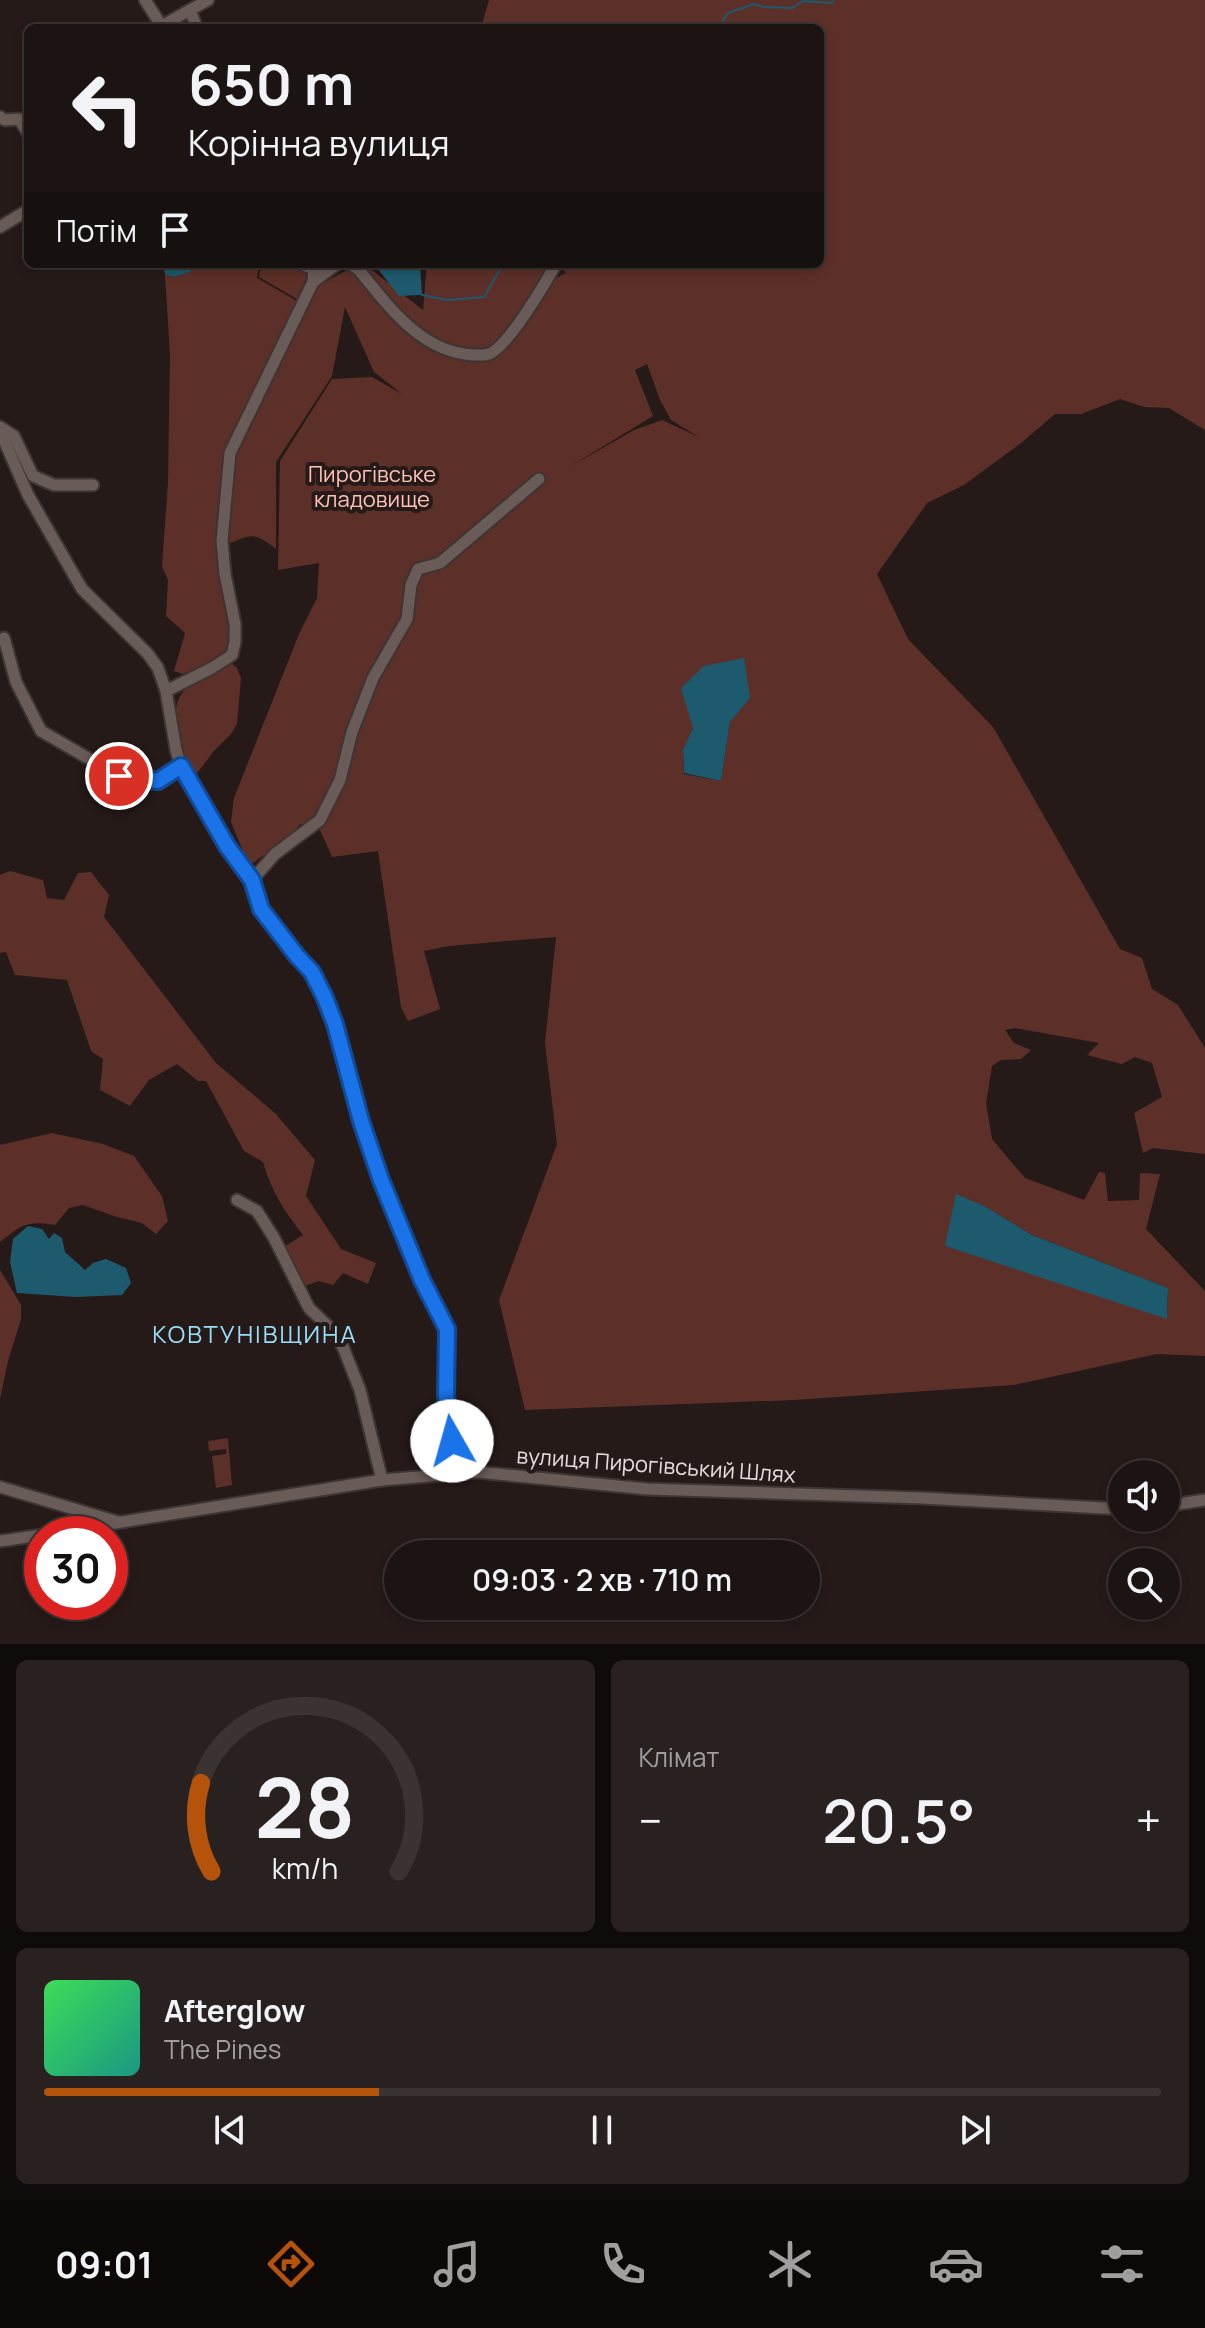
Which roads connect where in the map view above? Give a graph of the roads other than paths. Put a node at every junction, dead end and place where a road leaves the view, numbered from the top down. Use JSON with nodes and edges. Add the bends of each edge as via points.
{"nodes":[{"id":1,"x":145,"y":0,"type":"edge"},
{"id":2,"x":208,"y":0,"type":"edge"},
{"id":3,"x":190,"y":10,"type":"junction"},
{"id":4,"x":158,"y":24,"type":"edge"},
{"id":5,"x":163,"y":24,"type":"edge"},
{"id":6,"x":195,"y":24,"type":"edge"},
{"id":7,"x":0,"y":117,"type":"edge"},
{"id":8,"x":24,"y":127,"type":"edge"},
{"id":9,"x":24,"y":212,"type":"edge"},
{"id":10,"x":0,"y":227,"type":"edge"},
{"id":11,"x":356,"y":268,"type":"edge"},
{"id":12,"x":554,"y":268,"type":"edge"},
{"id":13,"x":323,"y":271,"type":"edge"},
{"id":14,"x":0,"y":429,"type":"edge"},
{"id":15,"x":539,"y":479,"type":"dead end"},
{"id":16,"x":93,"y":485,"type":"dead end"},
{"id":17,"x":4,"y":638,"type":"dead end"},
{"id":18,"x":166,"y":691,"type":"junction"},
{"id":19,"x":181,"y":766,"type":"junction"},
{"id":20,"x":252,"y":880,"type":"junction"},
{"id":21,"x":237,"y":1200,"type":"dead end"},
{"id":22,"x":450,"y":1473,"type":"junction"},
{"id":23,"x":382,"y":1480,"type":"junction"},
{"id":24,"x":0,"y":1487,"type":"edge"},
{"id":25,"x":1205,"y":1500,"type":"edge"},
{"id":26,"x":1180,"y":1504,"type":"edge"},
{"id":27,"x":1108,"y":1508,"type":"edge"},
{"id":28,"x":98,"y":1516,"type":"edge"},
{"id":29,"x":128,"y":1522,"type":"edge"},
{"id":30,"x":24,"y":1537,"type":"edge"},
{"id":31,"x":0,"y":1541,"type":"edge"}],
"edges":[{"from":1,"to":4,"type":"street"},
{"from":2,"to":3,"type":"street"},
{"from":3,"to":5,"type":"street"},
{"from":3,"to":6,"type":"street"},
{"from":7,"to":8,"type":"street","via":[[19,119]]},
{"from":9,"to":10,"type":"street"},
{"from":11,"to":12,"type":"street","via":[[417,334],[442,348],[479,355],[489,355],[502,344]]},
{"from":13,"to":18,"type":"street","via":[[230,453],[222,541],[235,624],[232,655]]},
{"from":14,"to":16,"type":"street","via":[[14,436],[33,476],[54,485]]},
{"from":14,"to":18,"type":"street","via":[[28,495],[82,589],[148,654]]},
{"from":15,"to":20,"type":"street","via":[[440,563],[418,569],[407,619],[373,678],[340,780],[320,820],[275,854]]},
{"from":17,"to":19,"type":"street","via":[[16,682],[41,731],[119,776],[158,781]]},
{"from":18,"to":19,"type":"street"},
{"from":19,"to":20,"type":"street"},
{"from":20,"to":22,"type":"street","via":[[261,909],[312,972],[325,998],[381,1180],[447,1329]]},
{"from":21,"to":23,"type":"street","via":[[257,1211],[309,1308],[343,1347],[360,1390]]},
{"from":22,"to":23,"type":"street","name":"вулиця Пирогівський Шлях"},
{"from":22,"to":27,"type":"street","name":"вулиця Пирогівський Шлях","via":[[647,1489]]},
{"from":23,"to":29,"type":"street","name":"вулиця Пирогівський Шлях"},
{"from":24,"to":28,"type":"street"},
{"from":25,"to":26,"type":"street"},
{"from":30,"to":31,"type":"street","name":"вулиця Пирогівський Шлях"}]}
